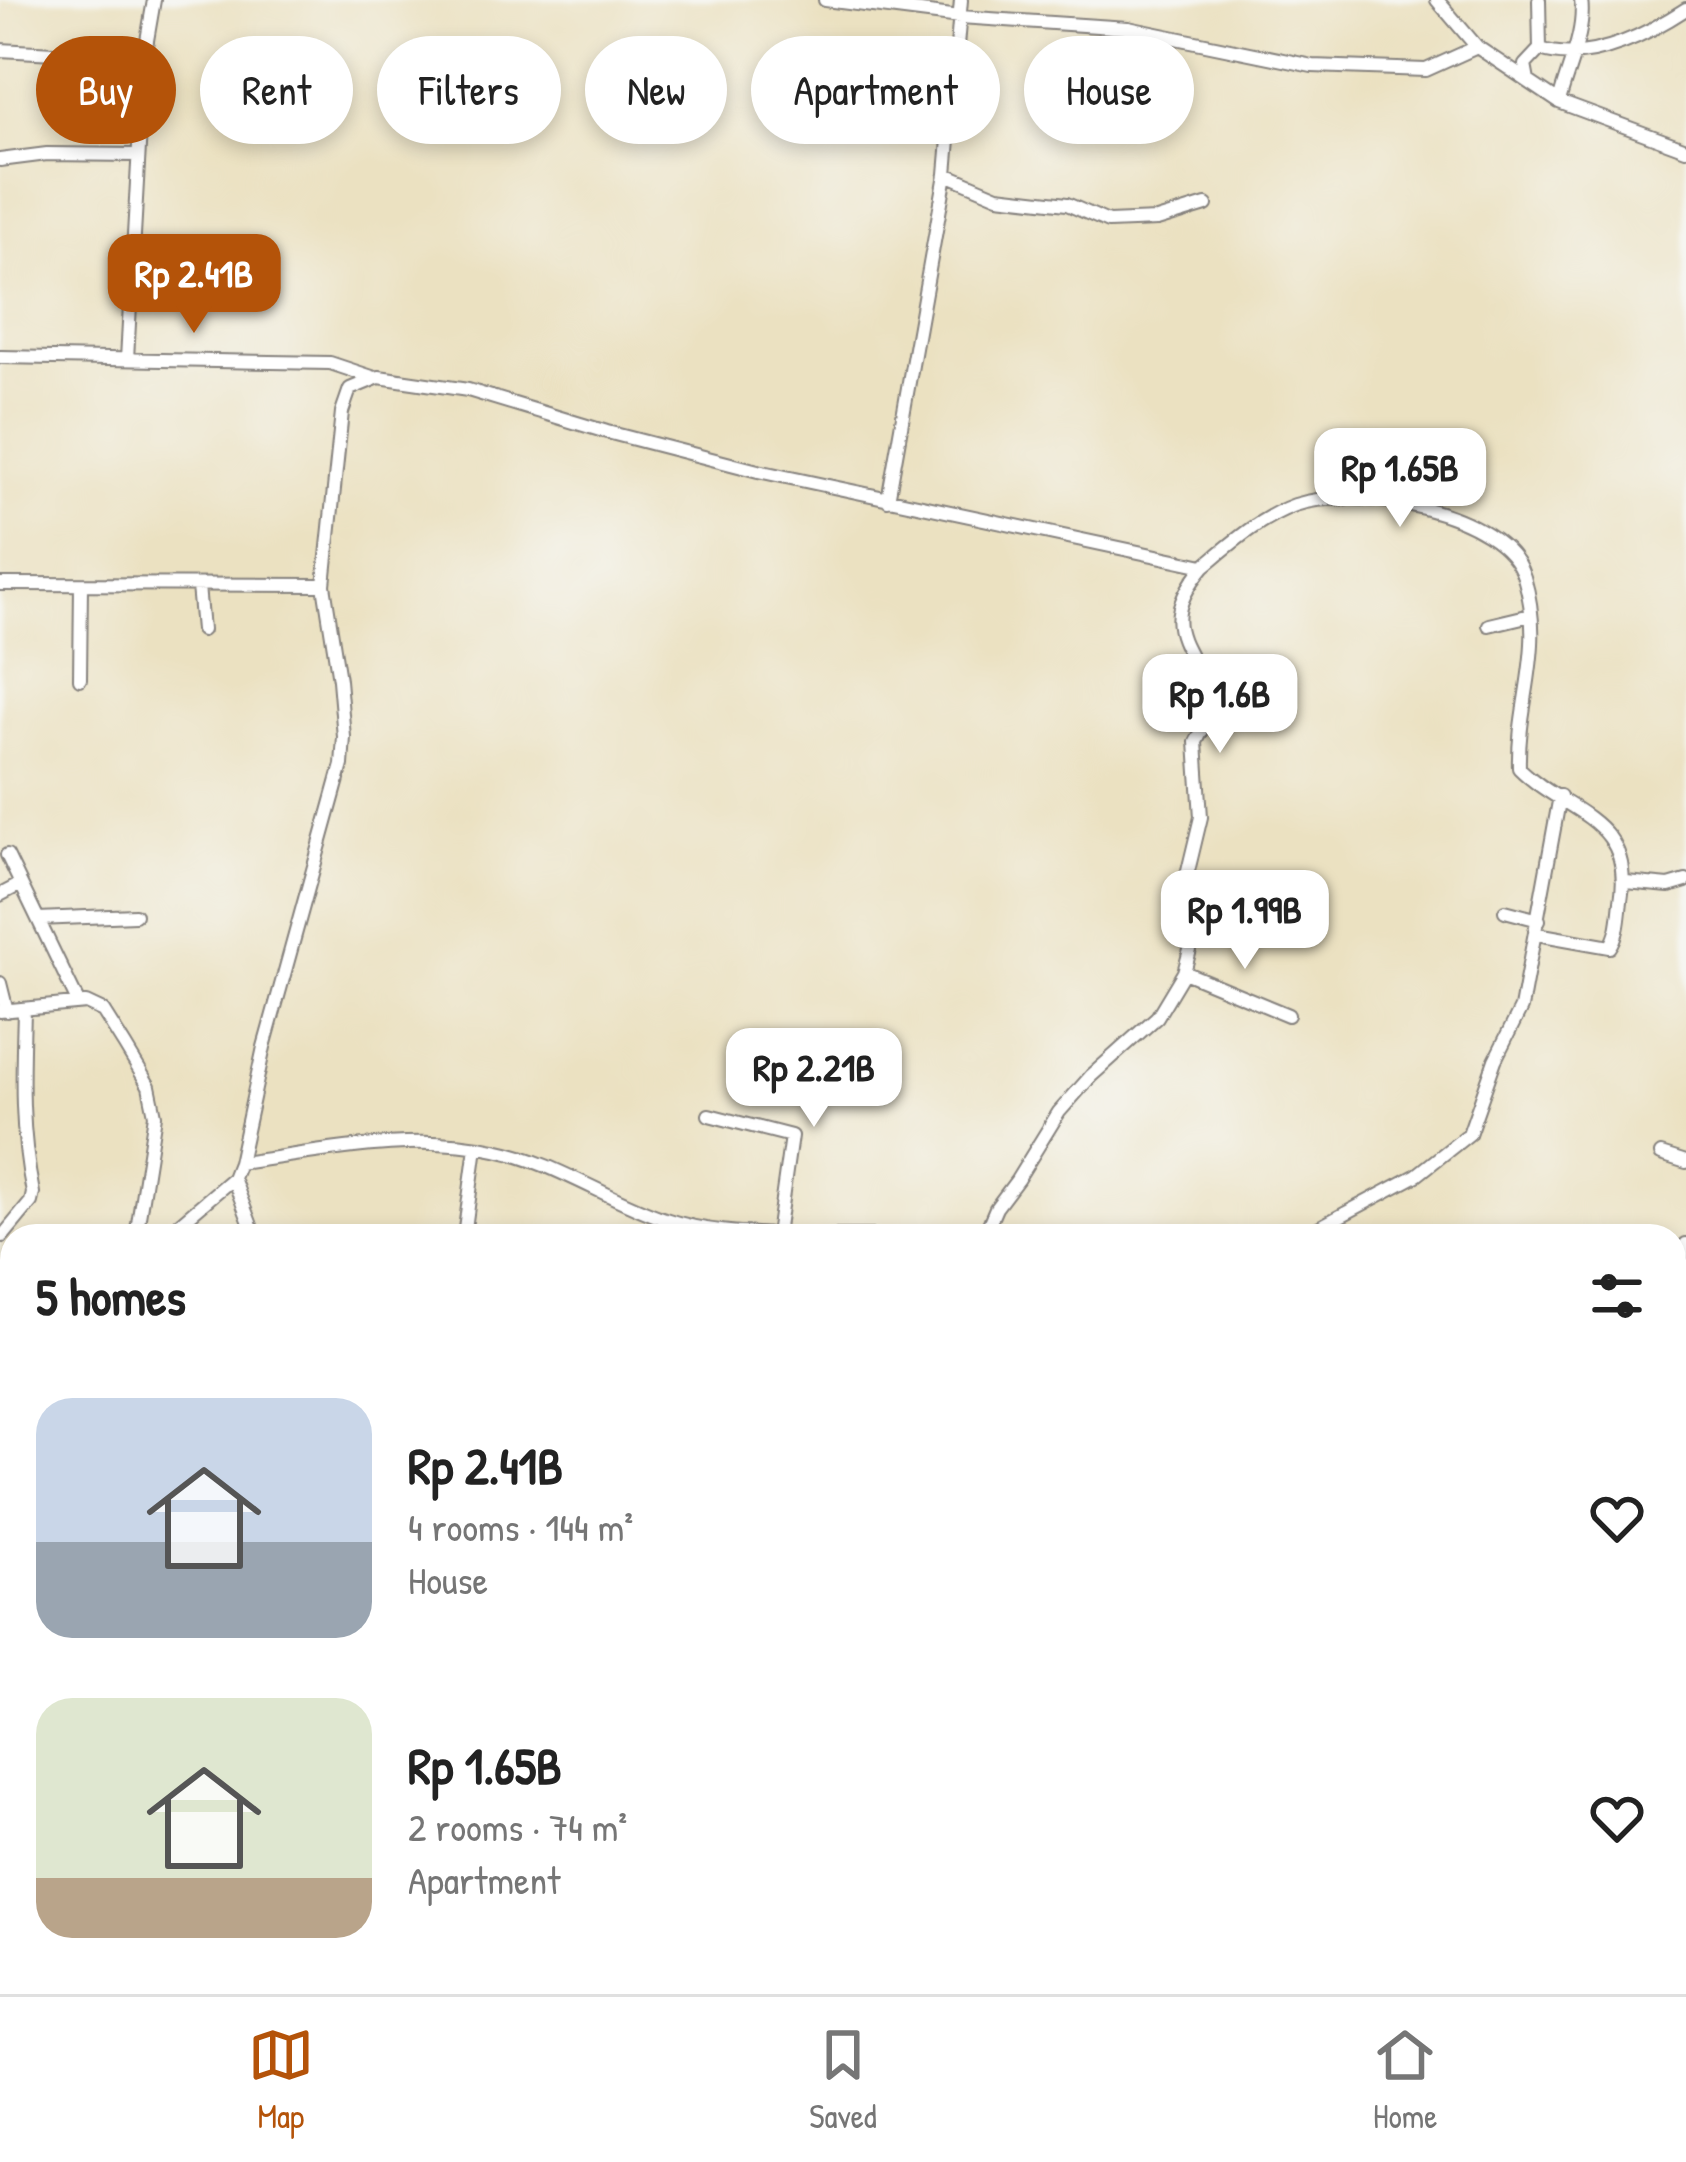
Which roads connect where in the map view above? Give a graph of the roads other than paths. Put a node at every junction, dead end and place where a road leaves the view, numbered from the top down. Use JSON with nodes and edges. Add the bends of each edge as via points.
{"nodes":[{"id":1,"x":154,"y":0,"type":"edge"},
{"id":2,"x":825,"y":0,"type":"edge"},
{"id":3,"x":961,"y":0,"type":"edge"},
{"id":4,"x":1437,"y":0,"type":"edge"},
{"id":5,"x":1539,"y":0,"type":"edge"},
{"id":6,"x":1581,"y":0,"type":"edge"},
{"id":7,"x":1452,"y":7,"type":"edge"},
{"id":8,"x":1686,"y":8,"type":"edge"},
{"id":9,"x":960,"y":17,"type":"junction"},
{"id":10,"x":148,"y":36,"type":"edge"},
{"id":11,"x":1477,"y":47,"type":"junction"},
{"id":12,"x":1540,"y":49,"type":"junction"},
{"id":13,"x":0,"y":50,"type":"edge"},
{"id":14,"x":36,"y":52,"type":"edge"},
{"id":15,"x":1570,"y":54,"type":"junction"},
{"id":16,"x":1528,"y":81,"type":"junction"},
{"id":17,"x":1559,"y":102,"type":"junction"},
{"id":18,"x":137,"y":144,"type":"edge"},
{"id":19,"x":1686,"y":149,"type":"edge"},
{"id":20,"x":136,"y":155,"type":"junction"},
{"id":21,"x":0,"y":160,"type":"edge"},
{"id":22,"x":946,"y":174,"type":"junction"},
{"id":23,"x":1206,"y":205,"type":"dead end"},
{"id":24,"x":0,"y":357,"type":"edge"},
{"id":25,"x":127,"y":359,"type":"junction"},
{"id":26,"x":344,"y":366,"type":"junction"},
{"id":27,"x":375,"y":377,"type":"junction"},
{"id":28,"x":350,"y":389,"type":"junction"},
{"id":29,"x":888,"y":500,"type":"junction"},
{"id":30,"x":1204,"y":566,"type":"junction"},
{"id":31,"x":0,"y":584,"type":"edge"},
{"id":32,"x":81,"y":585,"type":"junction"},
{"id":33,"x":324,"y":585,"type":"junction"},
{"id":34,"x":198,"y":586,"type":"junction"},
{"id":35,"x":1532,"y":615,"type":"junction"},
{"id":36,"x":1489,"y":626,"type":"dead end"},
{"id":37,"x":202,"y":629,"type":"dead end"},
{"id":38,"x":80,"y":679,"type":"dead end"},
{"id":39,"x":1561,"y":796,"type":"junction"},
{"id":40,"x":7,"y":854,"type":"dead end"},
{"id":41,"x":1686,"y":881,"type":"edge"},
{"id":42,"x":1626,"y":882,"type":"junction"},
{"id":43,"x":21,"y":884,"type":"junction"},
{"id":44,"x":0,"y":895,"type":"edge"},
{"id":45,"x":1505,"y":911,"type":"dead end"},
{"id":46,"x":135,"y":915,"type":"dead end"},
{"id":47,"x":38,"y":919,"type":"junction"},
{"id":48,"x":1538,"y":927,"type":"junction"},
{"id":49,"x":1184,"y":972,"type":"junction"},
{"id":50,"x":0,"y":983,"type":"edge"},
{"id":51,"x":78,"y":1002,"type":"junction"},
{"id":52,"x":24,"y":1010,"type":"junction"},
{"id":53,"x":4,"y":1011,"type":"edge"},
{"id":54,"x":1288,"y":1015,"type":"dead end"},
{"id":55,"x":710,"y":1114,"type":"dead end"},
{"id":56,"x":476,"y":1147,"type":"junction"},
{"id":57,"x":1661,"y":1154,"type":"dead end"},
{"id":58,"x":1686,"y":1162,"type":"edge"},
{"id":59,"x":239,"y":1163,"type":"junction"},
{"id":60,"x":233,"y":1178,"type":"junction"},
{"id":61,"x":15,"y":1224,"type":"edge"},
{"id":62,"x":139,"y":1224,"type":"edge"},
{"id":63,"x":179,"y":1224,"type":"edge"},
{"id":64,"x":250,"y":1224,"type":"edge"},
{"id":65,"x":466,"y":1224,"type":"edge"},
{"id":66,"x":688,"y":1224,"type":"edge"},
{"id":67,"x":778,"y":1224,"type":"edge"},
{"id":68,"x":989,"y":1224,"type":"edge"},
{"id":69,"x":1325,"y":1224,"type":"edge"}],
"edges":[{"from":1,"to":10,"type":"street"},
{"from":2,"to":9,"type":"street"},
{"from":3,"to":9,"type":"street"},
{"from":4,"to":7,"type":"street"},
{"from":5,"to":12,"type":"street"},
{"from":6,"to":15,"type":"street","via":[[1583,28]]},
{"from":7,"to":11,"type":"street"},
{"from":8,"to":15,"type":"street","via":[[1632,40]]},
{"from":9,"to":11,"type":"street","via":[[1128,28],[1312,66],[1426,70]]},
{"from":9,"to":22,"type":"street"},
{"from":11,"to":16,"type":"street"},
{"from":12,"to":15,"type":"street"},
{"from":12,"to":16,"type":"street","via":[[1525,65]]},
{"from":13,"to":14,"type":"street"},
{"from":15,"to":17,"type":"street"},
{"from":16,"to":17,"type":"street"},
{"from":17,"to":19,"type":"street"},
{"from":18,"to":20,"type":"street"},
{"from":20,"to":21,"type":"street"},
{"from":20,"to":25,"type":"street"},
{"from":22,"to":23,"type":"street","via":[[998,196],[1067,204],[1108,222],[1157,220]]},
{"from":22,"to":29,"type":"street"},
{"from":24,"to":25,"type":"street"},
{"from":25,"to":26,"type":"street"},
{"from":26,"to":27,"type":"street"},
{"from":26,"to":28,"type":"street"},
{"from":27,"to":28,"type":"street"},
{"from":27,"to":29,"type":"street","via":[[468,390]]},
{"from":28,"to":33,"type":"street"},
{"from":29,"to":30,"type":"street"},
{"from":30,"to":35,"type":"street","via":[[1292,506],[1330,499],[1394,505],[1461,518],[1494,536],[1517,561]]},
{"from":30,"to":49,"type":"street","via":[[1178,612],[1214,710],[1196,742],[1201,817],[1183,892],[1190,950]]},
{"from":31,"to":32,"type":"street"},
{"from":32,"to":34,"type":"street"},
{"from":32,"to":38,"type":"street"},
{"from":33,"to":34,"type":"street"},
{"from":33,"to":59,"type":"street","via":[[342,765]]},
{"from":34,"to":37,"type":"street"},
{"from":35,"to":36,"type":"street"},
{"from":35,"to":39,"type":"street","via":[[1534,662],[1518,764]]},
{"from":39,"to":42,"type":"street","via":[[1612,840]]},
{"from":39,"to":48,"type":"street"},
{"from":40,"to":43,"type":"street"},
{"from":41,"to":42,"type":"street"},
{"from":42,"to":48,"type":"street","via":[[1610,947]]},
{"from":43,"to":44,"type":"street"},
{"from":43,"to":47,"type":"street"},
{"from":45,"to":48,"type":"street"},
{"from":46,"to":47,"type":"street"},
{"from":47,"to":51,"type":"street"},
{"from":48,"to":69,"type":"street","via":[[1521,1008],[1469,1134],[1417,1174]]},
{"from":49,"to":54,"type":"street"},
{"from":49,"to":68,"type":"street","via":[[1157,1017],[1059,1112]]},
{"from":50,"to":53,"type":"street"},
{"from":51,"to":52,"type":"street"},
{"from":51,"to":62,"type":"street","via":[[103,1011],[154,1100]]},
{"from":52,"to":53,"type":"street"},
{"from":52,"to":61,"type":"street","via":[[20,1103],[33,1193]]},
{"from":55,"to":67,"type":"street","via":[[790,1136]]},
{"from":56,"to":59,"type":"street","via":[[376,1145]]},
{"from":56,"to":65,"type":"street"},
{"from":56,"to":66,"type":"street"},
{"from":57,"to":58,"type":"street"},
{"from":59,"to":60,"type":"street"},
{"from":60,"to":63,"type":"street"},
{"from":60,"to":64,"type":"street"}]}
